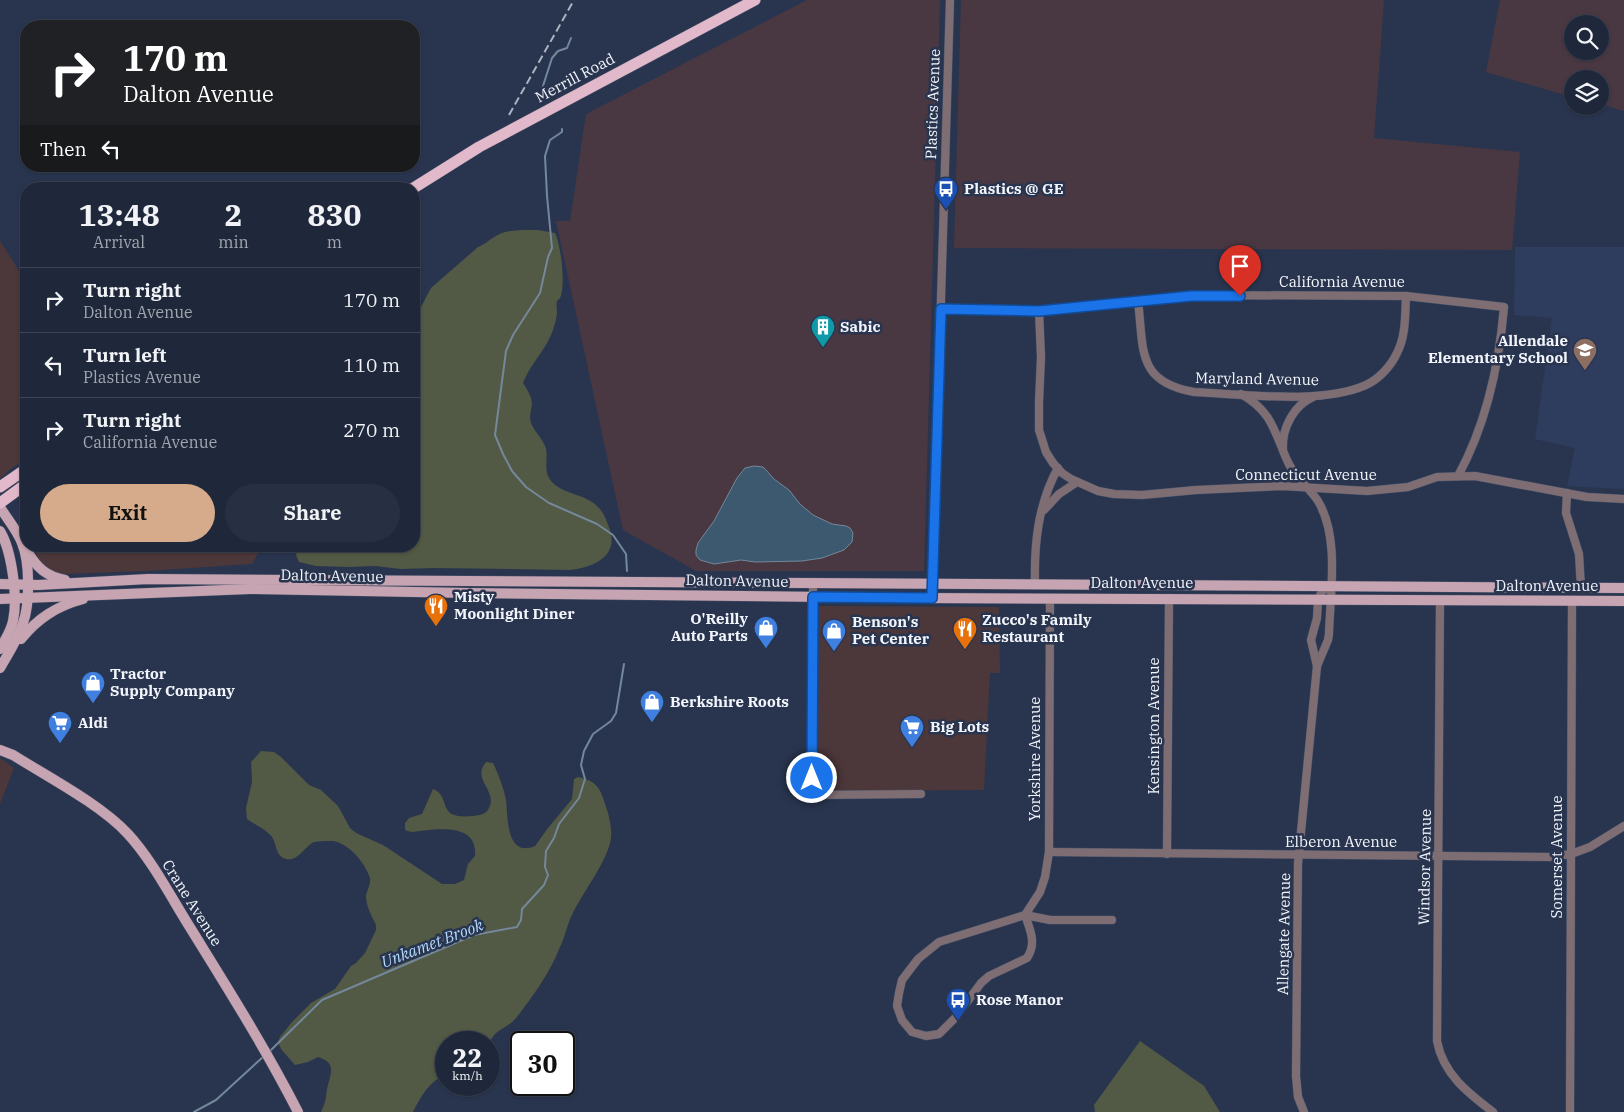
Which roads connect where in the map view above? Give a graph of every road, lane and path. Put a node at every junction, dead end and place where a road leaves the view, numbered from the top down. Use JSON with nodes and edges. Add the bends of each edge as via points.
{"nodes":[{"id":1,"x":755,"y":0,"type":"edge"},
{"id":2,"x":950,"y":0,"type":"edge"},
{"id":3,"x":420,"y":184,"type":"edge"},
{"id":4,"x":1406,"y":296,"type":"junction"},
{"id":5,"x":1138,"y":302,"type":"junction"},
{"id":6,"x":941,"y":309,"type":"junction"},
{"id":7,"x":1039,"y":311,"type":"junction"},
{"id":8,"x":1241,"y":394,"type":"junction"},
{"id":9,"x":1318,"y":395,"type":"junction"},
{"id":10,"x":1284,"y":452,"type":"junction"},
{"id":11,"x":1058,"y":468,"type":"junction"},
{"id":12,"x":20,"y":473,"type":"edge"},
{"id":13,"x":1458,"y":476,"type":"junction"},
{"id":14,"x":1077,"y":482,"type":"junction"},
{"id":15,"x":0,"y":487,"type":"edge"},
{"id":16,"x":20,"y":488,"type":"edge"},
{"id":17,"x":1307,"y":488,"type":"junction"},
{"id":18,"x":1567,"y":493,"type":"junction"},
{"id":19,"x":1624,"y":499,"type":"edge"},
{"id":20,"x":0,"y":502,"type":"edge"},
{"id":21,"x":0,"y":507,"type":"edge"},
{"id":22,"x":1039,"y":518,"type":"junction"},
{"id":23,"x":0,"y":530,"type":"edge"},
{"id":24,"x":18,"y":535,"type":"junction"},
{"id":25,"x":20,"y":538,"type":"edge"},
{"id":26,"x":20,"y":540,"type":"edge"},
{"id":27,"x":25,"y":552,"type":"edge"},
{"id":28,"x":29,"y":552,"type":"edge"},
{"id":29,"x":81,"y":582,"type":"junction"},
{"id":30,"x":813,"y":583,"type":"junction"},
{"id":31,"x":0,"y":584,"type":"edge"},
{"id":32,"x":13,"y":584,"type":"junction"},
{"id":33,"x":27,"y":584,"type":"junction"},
{"id":34,"x":932,"y":584,"type":"junction"},
{"id":35,"x":1035,"y":584,"type":"junction"},
{"id":36,"x":231,"y":585,"type":"junction"},
{"id":37,"x":252,"y":585,"type":"junction"},
{"id":38,"x":1331,"y":586,"type":"junction"},
{"id":39,"x":1581,"y":588,"type":"junction"},
{"id":40,"x":1624,"y":588,"type":"edge"},
{"id":41,"x":100,"y":595,"type":"junction"},
{"id":42,"x":813,"y":597,"type":"junction"},
{"id":43,"x":14,"y":598,"type":"junction"},
{"id":44,"x":26,"y":598,"type":"junction"},
{"id":45,"x":932,"y":598,"type":"junction"},
{"id":46,"x":1050,"y":598,"type":"junction"},
{"id":47,"x":1168,"y":598,"type":"junction"},
{"id":48,"x":0,"y":599,"type":"edge"},
{"id":49,"x":1318,"y":600,"type":"junction"},
{"id":50,"x":1330,"y":600,"type":"junction"},
{"id":51,"x":1440,"y":600,"type":"junction"},
{"id":52,"x":1572,"y":601,"type":"junction"},
{"id":53,"x":1624,"y":602,"type":"edge"},
{"id":54,"x":0,"y":649,"type":"edge"},
{"id":55,"x":1,"y":666,"type":"edge"},
{"id":56,"x":1317,"y":666,"type":"junction"},
{"id":57,"x":0,"y":743,"type":"edge"},
{"id":58,"x":0,"y":750,"type":"edge"},
{"id":59,"x":13,"y":755,"type":"junction"},
{"id":60,"x":921,"y":794,"type":"dead end"},
{"id":61,"x":1624,"y":826,"type":"edge"},
{"id":62,"x":1049,"y":852,"type":"junction"},
{"id":63,"x":1167,"y":854,"type":"junction"},
{"id":64,"x":1571,"y":854,"type":"junction"},
{"id":65,"x":1299,"y":855,"type":"junction"},
{"id":66,"x":1438,"y":856,"type":"junction"},
{"id":67,"x":1025,"y":915,"type":"junction"},
{"id":68,"x":1112,"y":920,"type":"dead end"},
{"id":69,"x":298,"y":1112,"type":"edge"},
{"id":70,"x":1304,"y":1112,"type":"edge"},
{"id":71,"x":1493,"y":1112,"type":"edge"},
{"id":72,"x":1570,"y":1112,"type":"edge"}],
"edges":[{"from":1,"to":3,"type":"highway","name":"Merrill Road","via":[[479,146]]},
{"from":2,"to":6,"type":"street","name":"Plastics Avenue"},
{"from":4,"to":5,"type":"street","name":"California Avenue","via":[[1191,296]]},
{"from":4,"to":9,"type":"street","name":"Maryland Avenue","via":[[1401,342],[1389,366],[1368,384],[1350,391]]},
{"from":4,"to":13,"type":"street","name":"California Avenue","via":[[1504,307],[1496,374],[1487,409]]},
{"from":5,"to":7,"type":"street","name":"California Avenue"},
{"from":5,"to":8,"type":"street","name":"Maryland Avenue","via":[[1142,350],[1148,367],[1156,376],[1177,390]]},
{"from":6,"to":7,"type":"street","name":"California Avenue"},
{"from":6,"to":34,"type":"street","name":"Plastics Avenue"},
{"from":7,"to":11,"type":"street","via":[[1040,430],[1046,452]]},
{"from":8,"to":9,"type":"street","name":"Maryland Avenue"},
{"from":8,"to":10,"type":"street","name":"Allengate Avenue","via":[[1268,416]]},
{"from":9,"to":10,"type":"street","via":[[1305,401],[1291,418],[1284,439]]},
{"from":10,"to":17,"type":"street","name":"Allengate Avenue","via":[[1293,472]]},
{"from":11,"to":14,"type":"street","name":"Connecticut Avenue"},
{"from":11,"to":22,"type":"street"},
{"from":12,"to":15,"type":"highway"},
{"from":13,"to":17,"type":"street","name":"Connecticut Avenue","via":[[1367,491]]},
{"from":13,"to":18,"type":"street","name":"Connecticut Avenue","via":[[1476,476]]},
{"from":14,"to":17,"type":"street","name":"Connecticut Avenue","via":[[1098,491],[1142,495],[1282,486]]},
{"from":14,"to":22,"type":"street","via":[[1050,502]]},
{"from":16,"to":20,"type":"highway"},
{"from":17,"to":38,"type":"street","name":"Allengate Avenue","via":[[1317,500],[1327,524]]},
{"from":18,"to":19,"type":"street","name":"Connecticut Avenue"},
{"from":18,"to":39,"type":"street","via":[[1566,513],[1580,554]]},
{"from":21,"to":24,"type":"main road"},
{"from":22,"to":35,"type":"street"},
{"from":23,"to":32,"type":"main road","via":[[10,556]]},
{"from":24,"to":25,"type":"main road"},
{"from":24,"to":26,"type":"main road"},
{"from":27,"to":33,"type":"main road"},
{"from":28,"to":29,"type":"main road","via":[[40,570],[57,578]]},
{"from":29,"to":33,"type":"main road","name":"Dalton Avenue"},
{"from":29,"to":36,"type":"main road","name":"Dalton Avenue","via":[[148,580]]},
{"from":30,"to":34,"type":"main road","name":"Dalton Avenue"},
{"from":30,"to":37,"type":"main road","name":"Dalton Avenue"},
{"from":30,"to":42,"type":"street"},
{"from":31,"to":32,"type":"main road","name":"Dalton Avenue"},
{"from":32,"to":33,"type":"main road","name":"Dalton Avenue"},
{"from":32,"to":43,"type":"main road"},
{"from":33,"to":44,"type":"main road"},
{"from":34,"to":35,"type":"main road","name":"Dalton Avenue"},
{"from":34,"to":45,"type":"street","name":"Plastics Avenue"},
{"from":35,"to":38,"type":"main road","name":"Dalton Avenue"},
{"from":36,"to":37,"type":"main road","name":"Dalton Avenue"},
{"from":36,"to":41,"type":"main road","name":"Dalton Avenue"},
{"from":37,"to":42,"type":"main road","name":"Dalton Avenue"},
{"from":38,"to":39,"type":"main road","name":"Dalton Avenue"},
{"from":38,"to":49,"type":"street","via":[[1322,591]]},
{"from":38,"to":50,"type":"street","name":"Allengate Avenue"},
{"from":39,"to":40,"type":"main road","name":"Dalton Avenue"},
{"from":41,"to":44,"type":"main road","name":"Dalton Avenue"},
{"from":41,"to":55,"type":"main road","via":[[67,604],[42,617],[27,631]]},
{"from":42,"to":45,"type":"main road","name":"Dalton Avenue"},
{"from":42,"to":60,"type":"street","via":[[812,795]]},
{"from":43,"to":44,"type":"main road","name":"Dalton Avenue"},
{"from":43,"to":48,"type":"main road","name":"Dalton Avenue"},
{"from":43,"to":54,"type":"main road","via":[[13,623]]},
{"from":44,"to":55,"type":"main road","via":[[23,625]]},
{"from":45,"to":46,"type":"main road","name":"Dalton Avenue"},
{"from":46,"to":47,"type":"main road","name":"Dalton Avenue"},
{"from":46,"to":62,"type":"street","name":"Yorkshire Avenue"},
{"from":47,"to":49,"type":"main road","name":"Dalton Avenue"},
{"from":47,"to":63,"type":"street","name":"Kensington Avenue"},
{"from":49,"to":50,"type":"main road","name":"Dalton Avenue"},
{"from":49,"to":56,"type":"street","name":"Allengate Avenue","via":[[1312,640]]},
{"from":50,"to":51,"type":"main road","name":"Dalton Avenue"},
{"from":50,"to":56,"type":"street","name":"Allengate Avenue","via":[[1328,640]]},
{"from":51,"to":52,"type":"main road","name":"Dalton Avenue"},
{"from":51,"to":66,"type":"street","name":"Windsor Avenue"},
{"from":52,"to":53,"type":"main road","name":"Dalton Avenue"},
{"from":52,"to":64,"type":"street","name":"Somerset Avenue"},
{"from":56,"to":65,"type":"street","name":"Allengate Avenue"},
{"from":57,"to":59,"type":"main road","name":"Crane Avenue"},
{"from":58,"to":59,"type":"main road","name":"Crane Avenue"},
{"from":59,"to":69,"type":"main road","name":"Crane Avenue","via":[[95,806],[128,834],[264,1049]]},
{"from":61,"to":64,"type":"street","name":"Elberon Avenue","via":[[1590,847]]},
{"from":62,"to":63,"type":"street","name":"Elberon Avenue"},
{"from":62,"to":67,"type":"street","name":"Yorkshire Avenue","via":[[1040,892]]},
{"from":63,"to":65,"type":"street","name":"Elberon Avenue"},
{"from":64,"to":66,"type":"street","name":"Elberon Avenue","via":[[1551,857]]},
{"from":64,"to":72,"type":"street","name":"Somerset Avenue"},
{"from":65,"to":66,"type":"street","name":"Elberon Avenue"},
{"from":65,"to":70,"type":"street","name":"Allengate Avenue","via":[[1296,1076],[1298,1097]]},
{"from":66,"to":71,"type":"street","name":"Windsor Avenue","via":[[1439,1052],[1456,1080]]},
{"from":67,"to":67,"type":"street","via":[[939,942],[918,959],[902,980],[897,1006],[902,1020],[912,1032],[926,1036],[939,1034],[989,976],[1027,958],[1033,939]]},
{"from":67,"to":68,"type":"street","via":[[1050,920]]}]}
